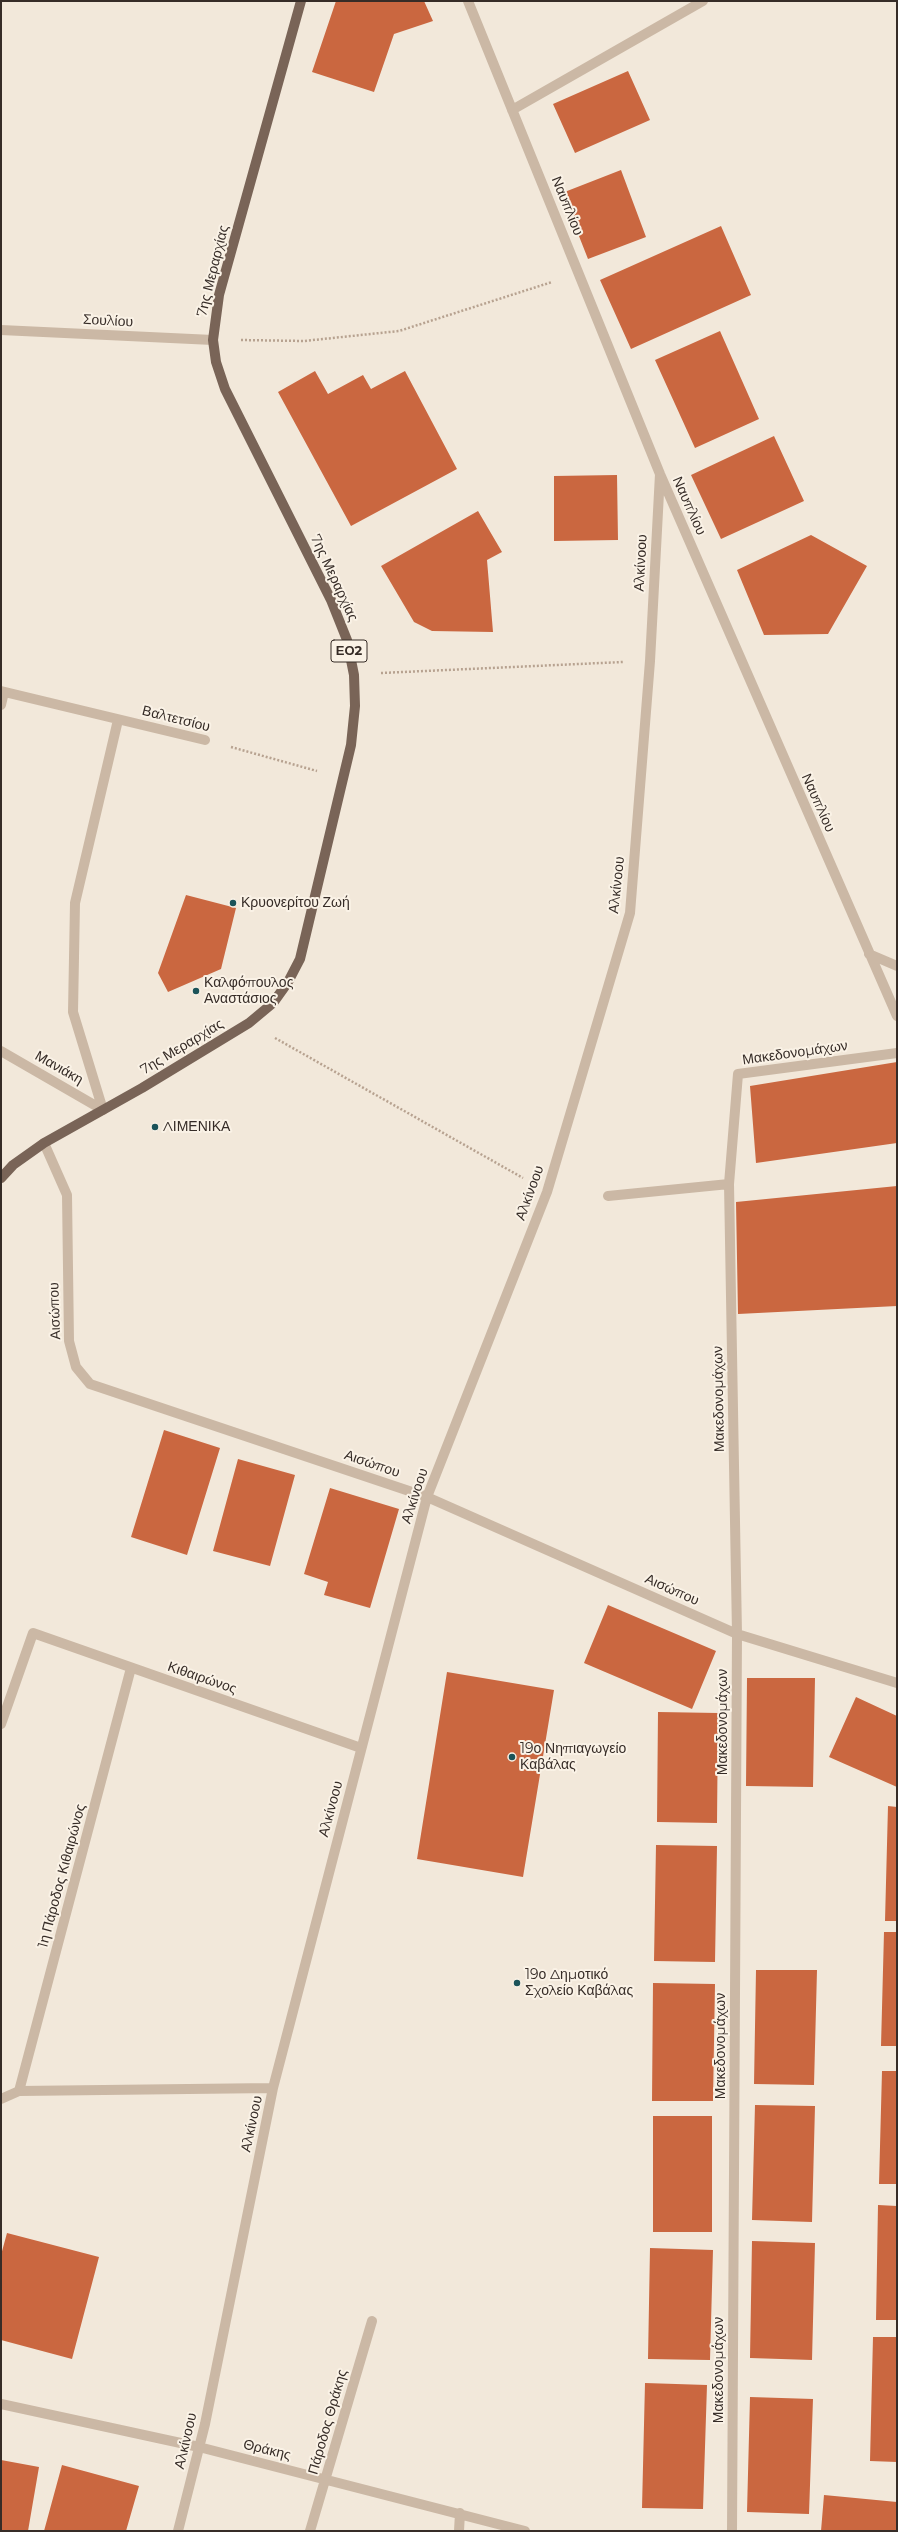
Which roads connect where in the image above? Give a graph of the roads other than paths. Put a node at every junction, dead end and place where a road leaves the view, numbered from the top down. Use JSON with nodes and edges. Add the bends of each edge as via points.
{"nodes":[{"id":1,"x":301,"y":1,"type":"edge"},
{"id":2,"x":468,"y":1,"type":"edge"},
{"id":3,"x":703,"y":1,"type":"edge"},
{"id":4,"x":512,"y":110,"type":"junction"},
{"id":5,"x":1,"y":330,"type":"edge"},
{"id":6,"x":213,"y":340,"type":"junction"},
{"id":7,"x":660,"y":474,"type":"junction"},
{"id":8,"x":3,"y":691,"type":"edge"},
{"id":9,"x":1,"y":705,"type":"edge"},
{"id":10,"x":118,"y":720,"type":"junction"},
{"id":11,"x":205,"y":740,"type":"road end"},
{"id":12,"x":868,"y":954,"type":"junction"},
{"id":13,"x":897,"y":966,"type":"edge"},
{"id":14,"x":897,"y":1016,"type":"edge"},
{"id":15,"x":1,"y":1051,"type":"edge"},
{"id":16,"x":897,"y":1053,"type":"edge"},
{"id":17,"x":103,"y":1110,"type":"junction"},
{"id":18,"x":44,"y":1143,"type":"junction"},
{"id":19,"x":1,"y":1178,"type":"edge"},
{"id":20,"x":729,"y":1184,"type":"junction"},
{"id":21,"x":608,"y":1196,"type":"dead end"},
{"id":22,"x":426,"y":1497,"type":"junction"},
{"id":23,"x":737,"y":1634,"type":"junction"},
{"id":24,"x":131,"y":1668,"type":"junction"},
{"id":25,"x":897,"y":1683,"type":"edge"},
{"id":26,"x":1,"y":1724,"type":"edge"},
{"id":27,"x":362,"y":1748,"type":"junction"},
{"id":28,"x":274,"y":2088,"type":"junction"},
{"id":29,"x":19,"y":2091,"type":"junction"},
{"id":30,"x":1,"y":2099,"type":"edge"},
{"id":31,"x":372,"y":2321,"type":"dead end"},
{"id":32,"x":1,"y":2404,"type":"edge"},
{"id":33,"x":198,"y":2447,"type":"junction"},
{"id":34,"x":326,"y":2480,"type":"junction"},
{"id":35,"x":460,"y":2513,"type":"junction"},
{"id":36,"x":178,"y":2531,"type":"edge"},
{"id":37,"x":310,"y":2531,"type":"edge"},
{"id":38,"x":459,"y":2531,"type":"edge"},
{"id":39,"x":525,"y":2531,"type":"edge"},
{"id":40,"x":732,"y":2531,"type":"edge"}],
"edges":[{"from":1,"to":6,"type":"main road","name":"7ης Μεραρχίας","number":"ΕΟ2","via":[[218,295]]},
{"from":2,"to":4,"type":"street","name":"Ναυπλίου"},
{"from":3,"to":4,"type":"street"},
{"from":4,"to":7,"type":"street","name":"Ναυπλίου"},
{"from":5,"to":6,"type":"street","name":"Σουλίου"},
{"from":6,"to":17,"type":"main road","name":"7ης Μεραρχίας","number":"ΕΟ2","via":[[216,362],[225,388],[331,600],[347,640],[354,674],[355,706],[351,745],[300,959],[288,982],[273,1003],[249,1023]]},
{"from":7,"to":12,"type":"street","name":"Ναυπλίου"},
{"from":7,"to":22,"type":"street","name":"Αλκίνοου","via":[[650,661],[630,913],[547,1192]]},
{"from":8,"to":9,"type":"street"},
{"from":8,"to":10,"type":"street","name":"Βαλτετσίου"},
{"from":10,"to":11,"type":"street","name":"Βαλτετσίου"},
{"from":10,"to":17,"type":"street","via":[[75,903],[73,1012]]},
{"from":12,"to":13,"type":"street"},
{"from":12,"to":14,"type":"street","name":"Ναυπλίου"},
{"from":15,"to":17,"type":"street","name":"Μανιάκη"},
{"from":16,"to":20,"type":"street","name":"Μακεδονομάχων","via":[[738,1074]]},
{"from":17,"to":18,"type":"main road","name":"7ης Μεραρχίας","number":"ΕΟ2"},
{"from":18,"to":19,"type":"main road","name":"7ης Μεραρχίας","number":"ΕΟ2","via":[[13,1165]]},
{"from":18,"to":22,"type":"street","name":"Αισώπου","via":[[67,1195],[68,1341],[76,1367],[90,1384]]},
{"from":20,"to":21,"type":"street"},
{"from":20,"to":23,"type":"street","name":"Μακεδονομάχων"},
{"from":22,"to":23,"type":"street","name":"Αισώπου"},
{"from":22,"to":27,"type":"street","name":"Αλκίνοου"},
{"from":23,"to":25,"type":"street","name":"Αισώπου"},
{"from":23,"to":40,"type":"street","name":"Μακεδονομάχων"},
{"from":24,"to":26,"type":"street","name":"Κιθαιρώνος","via":[[33,1634]]},
{"from":24,"to":27,"type":"street","name":"Κιθαιρώνος"},
{"from":24,"to":29,"type":"street","name":"1η Πάροδος Κιθαιρώνος"},
{"from":27,"to":28,"type":"street","name":"Αλκίνοου"},
{"from":28,"to":29,"type":"street"},
{"from":28,"to":33,"type":"street","name":"Αλκίνοου"},
{"from":29,"to":30,"type":"street"},
{"from":31,"to":34,"type":"street","name":"Πάροδος Θράκης"},
{"from":32,"to":33,"type":"street","name":"Θράκης"},
{"from":33,"to":34,"type":"street","name":"Θράκης"},
{"from":33,"to":36,"type":"street","name":"Αλκίνοου"},
{"from":34,"to":35,"type":"street","name":"Θράκης"},
{"from":34,"to":37,"type":"street","name":"Πάροδος Θράκης"},
{"from":35,"to":38,"type":"street"},
{"from":35,"to":39,"type":"street","name":"Θράκης"}]}
